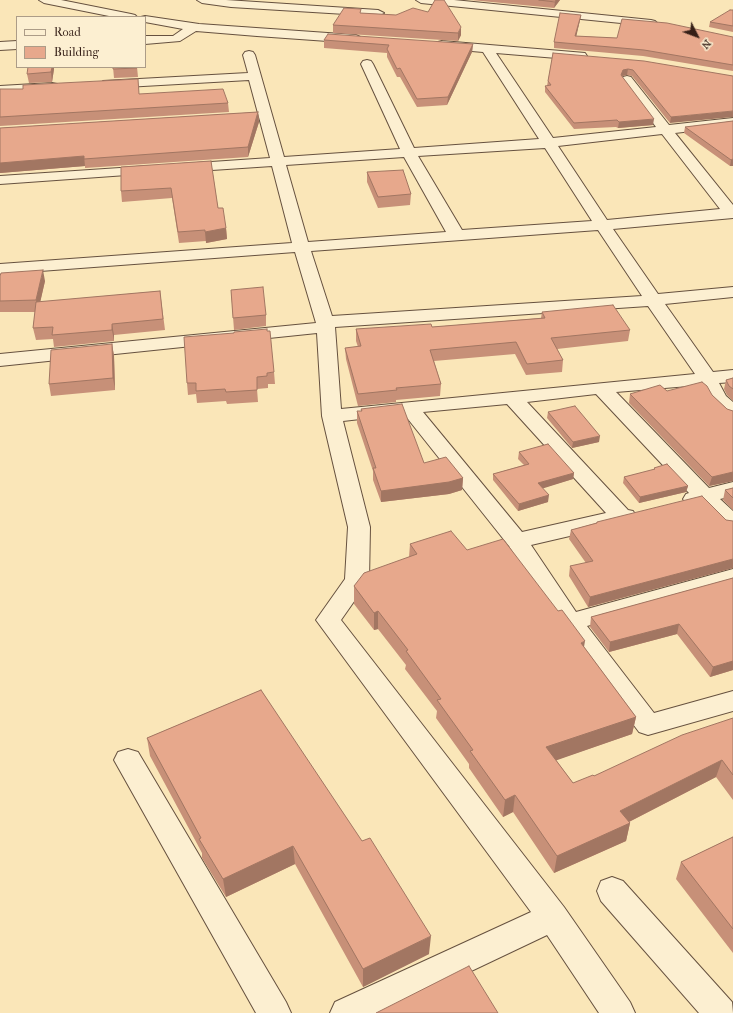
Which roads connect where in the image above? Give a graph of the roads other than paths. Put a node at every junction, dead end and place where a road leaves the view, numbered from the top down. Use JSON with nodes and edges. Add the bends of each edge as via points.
{"nodes":[{"id":1,"x":44,"y":0,"type":"edge"},
{"id":2,"x":202,"y":0,"type":"edge"},
{"id":3,"x":429,"y":0,"type":"edge"},
{"id":4,"x":378,"y":13,"type":"edge"},
{"id":5,"x":126,"y":16,"type":"edge"},
{"id":6,"x":208,"y":16,"type":"dead end"},
{"id":7,"x":146,"y":19,"type":"edge"},
{"id":8,"x":659,"y":24,"type":"edge"},
{"id":9,"x":193,"y":27,"type":"junction"},
{"id":10,"x":146,"y":40,"type":"edge"},
{"id":11,"x":368,"y":40,"type":"edge"},
{"id":12,"x":432,"y":44,"type":"edge"},
{"id":13,"x":16,"y":45,"type":"edge"},
{"id":14,"x":0,"y":46,"type":"edge"},
{"id":15,"x":488,"y":48,"type":"junction"},
{"id":16,"x":249,"y":55,"type":"dead end"},
{"id":17,"x":597,"y":57,"type":"edge"},
{"id":18,"x":367,"y":64,"type":"dead end"},
{"id":19,"x":255,"y":76,"type":"junction"},
{"id":20,"x":627,"y":80,"type":"edge"},
{"id":21,"x":97,"y":84,"type":"edge"},
{"id":22,"x":65,"y":86,"type":"edge"},
{"id":23,"x":1,"y":93,"type":"edge"},
{"id":24,"x":266,"y":116,"type":"junction"},
{"id":25,"x":250,"y":117,"type":"edge"},
{"id":26,"x":733,"y":122,"type":"edge"},
{"id":27,"x":666,"y":130,"type":"junction"},
{"id":28,"x":549,"y":143,"type":"junction"},
{"id":29,"x":409,"y":153,"type":"junction"},
{"id":30,"x":278,"y":162,"type":"junction"},
{"id":31,"x":0,"y":180,"type":"edge"},
{"id":32,"x":732,"y":213,"type":"edge"},
{"id":33,"x":602,"y":225,"type":"junction"},
{"id":34,"x":457,"y":236,"type":"junction"},
{"id":35,"x":301,"y":247,"type":"junction"},
{"id":36,"x":0,"y":269,"type":"edge"},
{"id":37,"x":733,"y":292,"type":"edge"},
{"id":38,"x":654,"y":300,"type":"junction"},
{"id":39,"x":326,"y":325,"type":"junction"},
{"id":40,"x":0,"y":360,"type":"edge"},
{"id":41,"x":733,"y":376,"type":"edge"},
{"id":42,"x":707,"y":378,"type":"junction"},
{"id":43,"x":601,"y":388,"type":"junction"},
{"id":44,"x":512,"y":397,"type":"junction"},
{"id":45,"x":409,"y":408,"type":"junction"},
{"id":46,"x":733,"y":413,"type":"edge"},
{"id":47,"x":332,"y":416,"type":"junction"},
{"id":48,"x":733,"y":489,"type":"edge"},
{"id":49,"x":705,"y":496,"type":"junction"},
{"id":50,"x":675,"y":504,"type":"edge"},
{"id":51,"x":645,"y":511,"type":"edge"},
{"id":52,"x":622,"y":517,"type":"junction"},
{"id":53,"x":733,"y":524,"type":"edge"},
{"id":54,"x":517,"y":541,"type":"junction"},
{"id":55,"x":733,"y":577,"type":"edge"},
{"id":56,"x":570,"y":622,"type":"junction"},
{"id":57,"x":733,"y":701,"type":"edge"},
{"id":58,"x":128,"y":760,"type":"dead end"},
{"id":59,"x":612,"y":891,"type":"dead end"},
{"id":60,"x":553,"y":916,"type":"junction"},
{"id":61,"x":274,"y":1013,"type":"edge"},
{"id":62,"x":347,"y":1013,"type":"edge"},
{"id":63,"x":618,"y":1013,"type":"edge"},
{"id":64,"x":720,"y":1013,"type":"edge"}],
"edges":[{"from":1,"to":5,"type":"street"},
{"from":2,"to":4,"type":"street"},
{"from":3,"to":8,"type":"street"},
{"from":6,"to":9,"type":"street"},
{"from":7,"to":9,"type":"street"},
{"from":9,"to":10,"type":"street","via":[[176,39]]},
{"from":9,"to":11,"type":"street"},
{"from":12,"to":15,"type":"street"},
{"from":13,"to":14,"type":"street"},
{"from":15,"to":17,"type":"street"},
{"from":15,"to":28,"type":"street"},
{"from":16,"to":19,"type":"street"},
{"from":18,"to":29,"type":"street"},
{"from":19,"to":21,"type":"street"},
{"from":19,"to":24,"type":"street"},
{"from":20,"to":27,"type":"street"},
{"from":22,"to":23,"type":"street"},
{"from":24,"to":25,"type":"street"},
{"from":24,"to":30,"type":"street"},
{"from":26,"to":27,"type":"street"},
{"from":27,"to":28,"type":"street"},
{"from":27,"to":32,"type":"street"},
{"from":28,"to":29,"type":"street"},
{"from":28,"to":33,"type":"street"},
{"from":29,"to":30,"type":"street"},
{"from":29,"to":34,"type":"street"},
{"from":30,"to":31,"type":"street"},
{"from":30,"to":35,"type":"street"},
{"from":32,"to":33,"type":"street"},
{"from":33,"to":34,"type":"street"},
{"from":33,"to":38,"type":"street"},
{"from":34,"to":35,"type":"street"},
{"from":35,"to":36,"type":"street"},
{"from":35,"to":39,"type":"street"},
{"from":37,"to":38,"type":"street"},
{"from":38,"to":39,"type":"street"},
{"from":38,"to":42,"type":"street"},
{"from":39,"to":40,"type":"street"},
{"from":39,"to":47,"type":"street"},
{"from":41,"to":42,"type":"street"},
{"from":42,"to":43,"type":"street"},
{"from":42,"to":46,"type":"street","via":[[718,399]]},
{"from":43,"to":44,"type":"street"},
{"from":43,"to":49,"type":"street"},
{"from":44,"to":45,"type":"street"},
{"from":44,"to":52,"type":"street"},
{"from":45,"to":47,"type":"street"},
{"from":45,"to":54,"type":"street"},
{"from":47,"to":60,"type":"street","via":[[359,528],[357,580],[328,620]]},
{"from":48,"to":49,"type":"street"},
{"from":49,"to":50,"type":"street"},
{"from":49,"to":53,"type":"street"},
{"from":51,"to":52,"type":"street"},
{"from":52,"to":54,"type":"street"},
{"from":54,"to":56,"type":"street"},
{"from":55,"to":56,"type":"street"},
{"from":56,"to":57,"type":"street","via":[[648,725]]},
{"from":58,"to":61,"type":"street"},
{"from":59,"to":64,"type":"street"},
{"from":60,"to":62,"type":"street"},
{"from":60,"to":63,"type":"street"}]}
